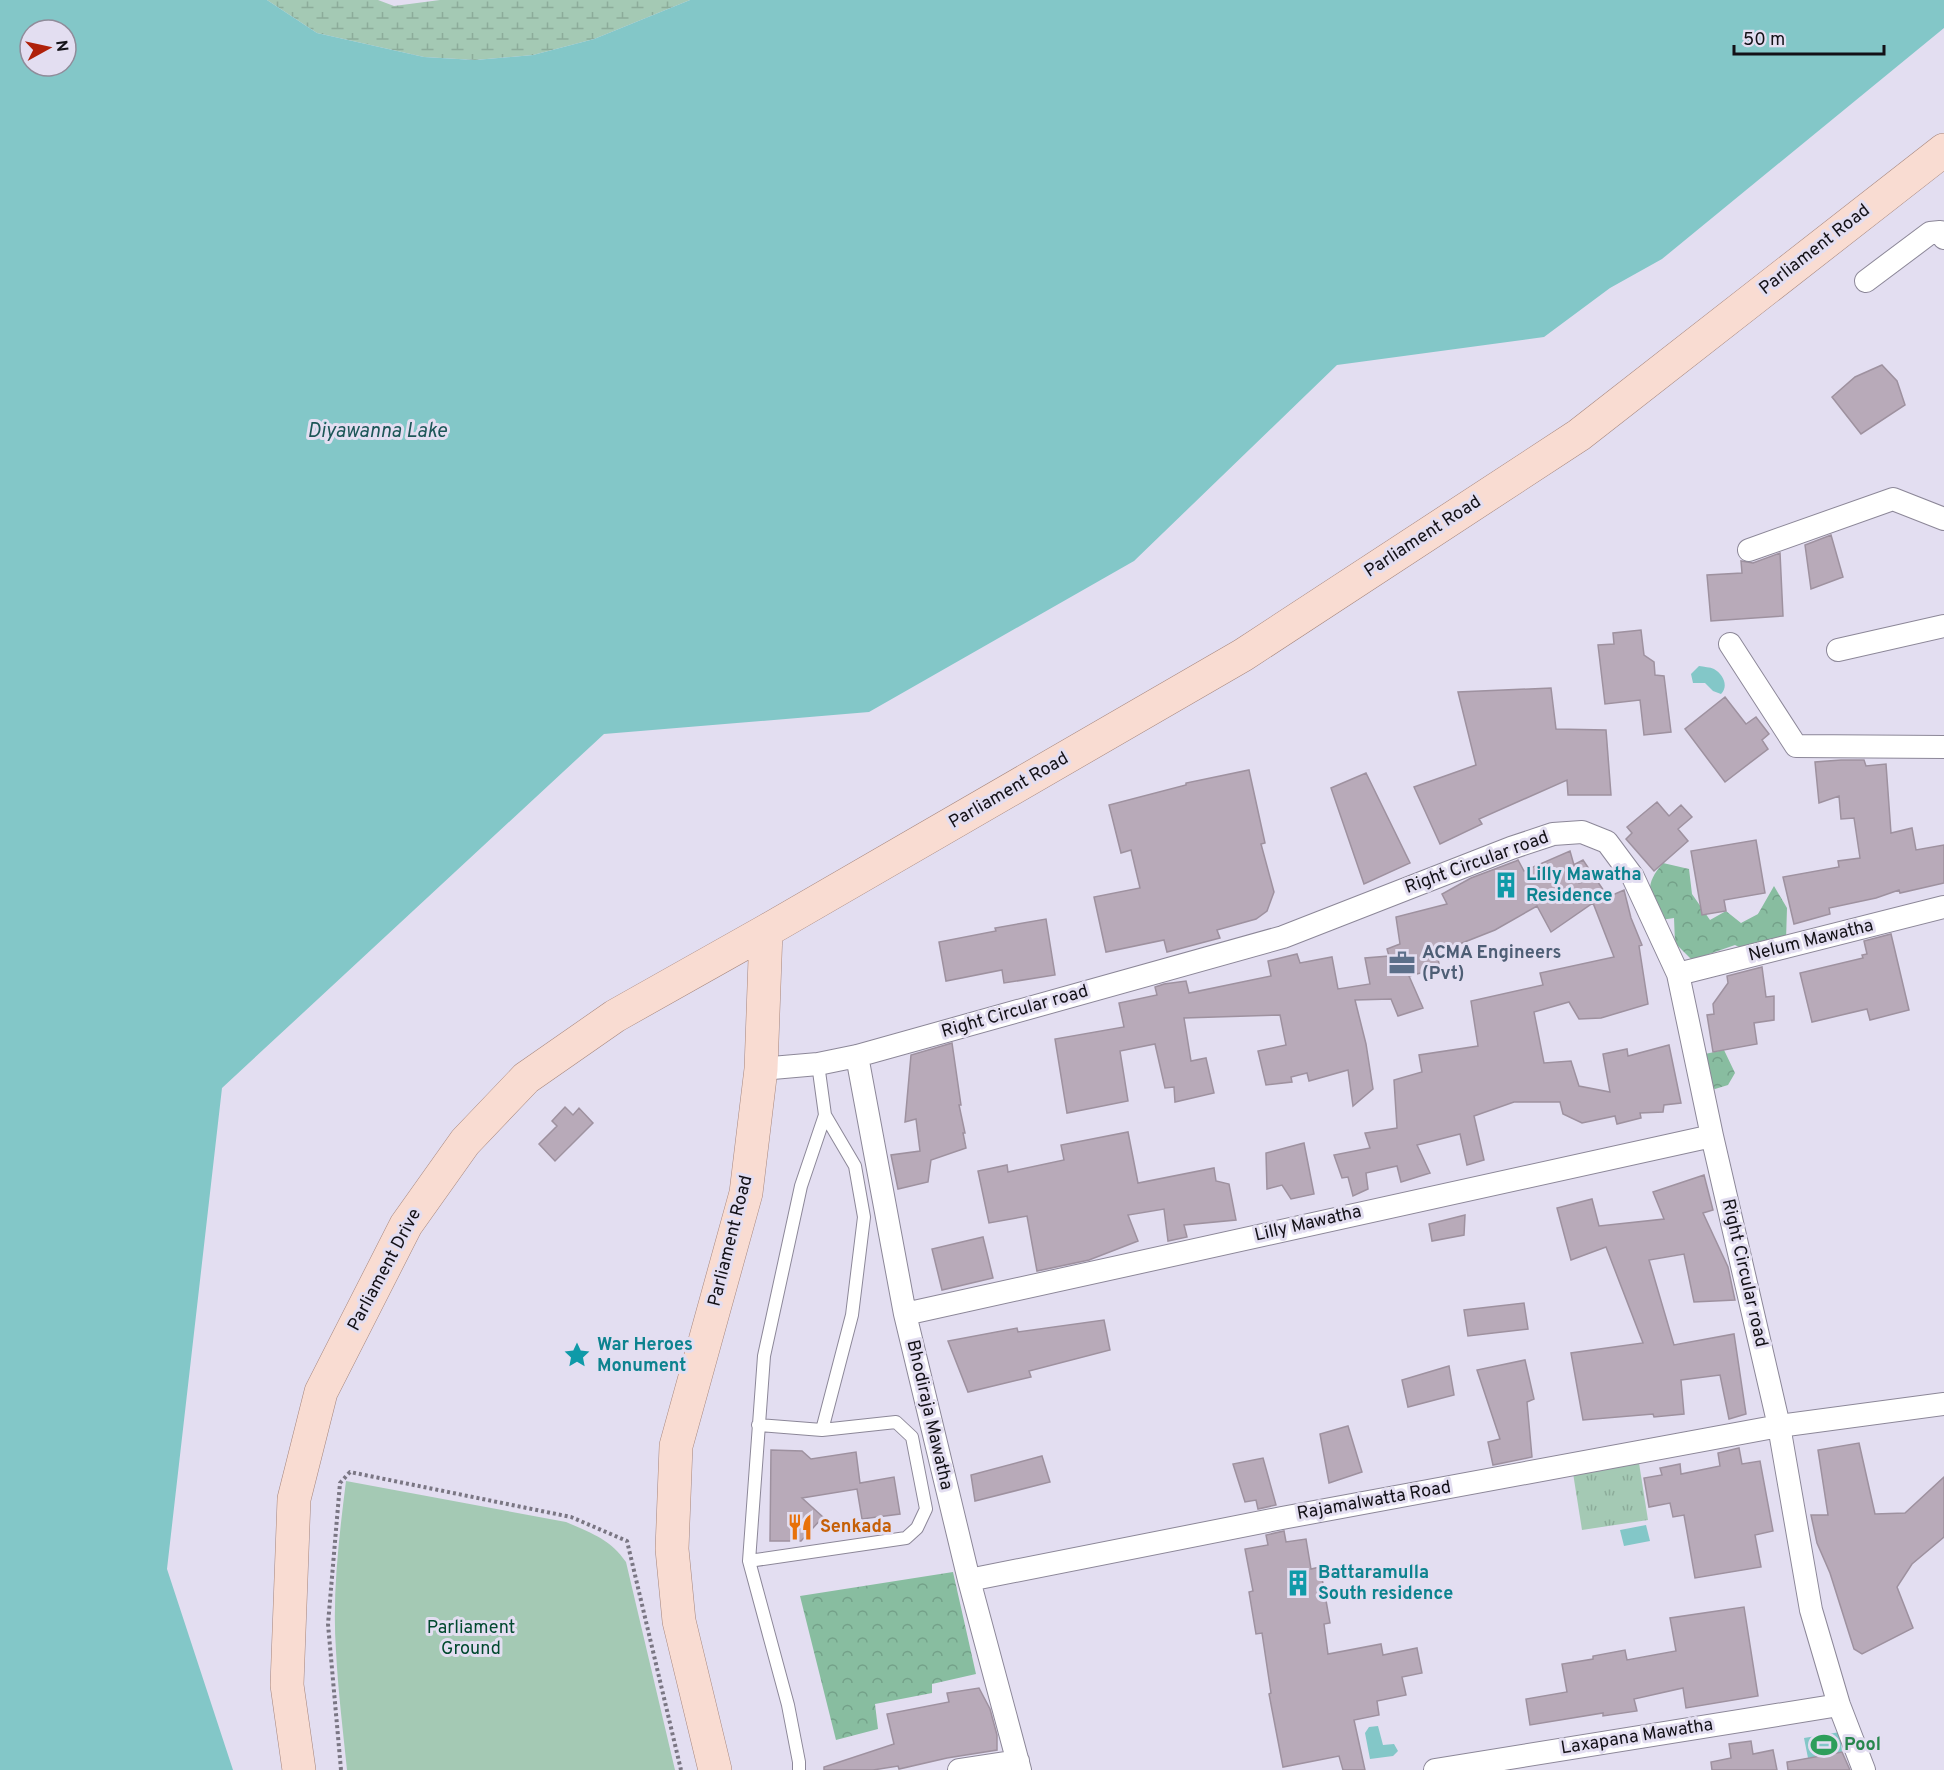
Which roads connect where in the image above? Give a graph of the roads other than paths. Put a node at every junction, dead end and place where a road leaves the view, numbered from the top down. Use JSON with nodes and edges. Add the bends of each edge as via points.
{"nodes":[{"id":1,"x":1944,"y":150,"type":"edge"},
{"id":2,"x":1943,"y":233,"type":"edge"},
{"id":3,"x":1866,"y":280,"type":"dead end"},
{"id":4,"x":1944,"y":519,"type":"edge"},
{"id":5,"x":1749,"y":550,"type":"dead end"},
{"id":6,"x":1944,"y":626,"type":"edge"},
{"id":7,"x":1731,"y":644,"type":"dead end"},
{"id":8,"x":1838,"y":650,"type":"dead end"},
{"id":9,"x":1944,"y":747,"type":"edge"},
{"id":10,"x":1944,"y":907,"type":"edge"},
{"id":11,"x":766,"y":931,"type":"junction"},
{"id":12,"x":1678,"y":974,"type":"junction"},
{"id":13,"x":857,"y":1056,"type":"junction"},
{"id":14,"x":818,"y":1064,"type":"junction"},
{"id":15,"x":761,"y":1069,"type":"junction"},
{"id":16,"x":825,"y":1115,"type":"junction"},
{"id":17,"x":1712,"y":1136,"type":"junction"},
{"id":18,"x":905,"y":1314,"type":"junction"},
{"id":19,"x":1944,"y":1404,"type":"edge"},
{"id":20,"x":758,"y":1425,"type":"junction"},
{"id":21,"x":1779,"y":1426,"type":"junction"},
{"id":22,"x":822,"y":1430,"type":"junction"},
{"id":23,"x":749,"y":1561,"type":"junction"},
{"id":24,"x":969,"y":1580,"type":"junction"},
{"id":25,"x":1839,"y":1705,"type":"junction"},
{"id":26,"x":1019,"y":1766,"type":"edge"},
{"id":27,"x":299,"y":1770,"type":"edge"},
{"id":28,"x":715,"y":1770,"type":"edge"},
{"id":29,"x":799,"y":1770,"type":"edge"},
{"id":30,"x":959,"y":1770,"type":"edge"},
{"id":31,"x":1435,"y":1770,"type":"edge"},
{"id":32,"x":1864,"y":1770,"type":"edge"}],
"edges":[{"from":1,"to":11,"type":"main road","name":"Parliament Road","via":[[1578,435],[1244,655]]},
{"from":2,"to":3,"type":"street","via":[[1930,233]]},
{"from":4,"to":5,"type":"street","via":[[1893,499]]},
{"from":6,"to":8,"type":"street"},
{"from":7,"to":9,"type":"street","via":[[1796,746]]},
{"from":10,"to":12,"type":"street","name":"Nelum Mawatha"},
{"from":11,"to":15,"type":"main road","name":"Parliament Road"},
{"from":11,"to":27,"type":"main road","name":"Parliament Drive","via":[[615,1016],[526,1078],[465,1142],[406,1225],[321,1392],[294,1499],[287,1685]]},
{"from":12,"to":13,"type":"street","name":"Right Circular road","via":[[1633,877],[1607,842],[1582,832],[1553,834],[1283,937]]},
{"from":12,"to":17,"type":"street","name":"Right Circular road"},
{"from":13,"to":14,"type":"street","name":"Right Circular road"},
{"from":13,"to":18,"type":"street","name":"Bhodiraja Mawatha"},
{"from":14,"to":15,"type":"street","name":"Right Circular road"},
{"from":14,"to":16,"type":"lane"},
{"from":15,"to":28,"type":"main road","name":"Parliament Road","via":[[746,1193],[675,1446],[672,1550],[679,1621]]},
{"from":16,"to":20,"type":"lane","via":[[801,1186],[764,1356]]},
{"from":16,"to":22,"type":"lane","via":[[855,1166],[864,1217],[852,1314]]},
{"from":17,"to":18,"type":"street","name":"Lilly Mawatha"},
{"from":17,"to":21,"type":"street","name":"Right Circular road"},
{"from":18,"to":24,"type":"street","name":"Bhodiraja Mawatha"},
{"from":19,"to":21,"type":"street","name":"Rajamalwatta Road"},
{"from":20,"to":22,"type":"lane"},
{"from":20,"to":23,"type":"lane"},
{"from":21,"to":24,"type":"street","name":"Rajamalwatta Road"},
{"from":21,"to":25,"type":"street","name":"Right Circular road","via":[[1812,1610]]},
{"from":22,"to":23,"type":"lane","via":[[896,1422],[912,1437],[926,1509],[917,1528],[906,1538]]},
{"from":23,"to":29,"type":"lane","via":[[788,1705]]},
{"from":24,"to":26,"type":"street","name":"Bhodiraja Mawatha"},
{"from":25,"to":31,"type":"street","name":"Laxapana Mawatha"},
{"from":25,"to":32,"type":"street","name":"Right Circular road"},
{"from":26,"to":30,"type":"street"}]}
